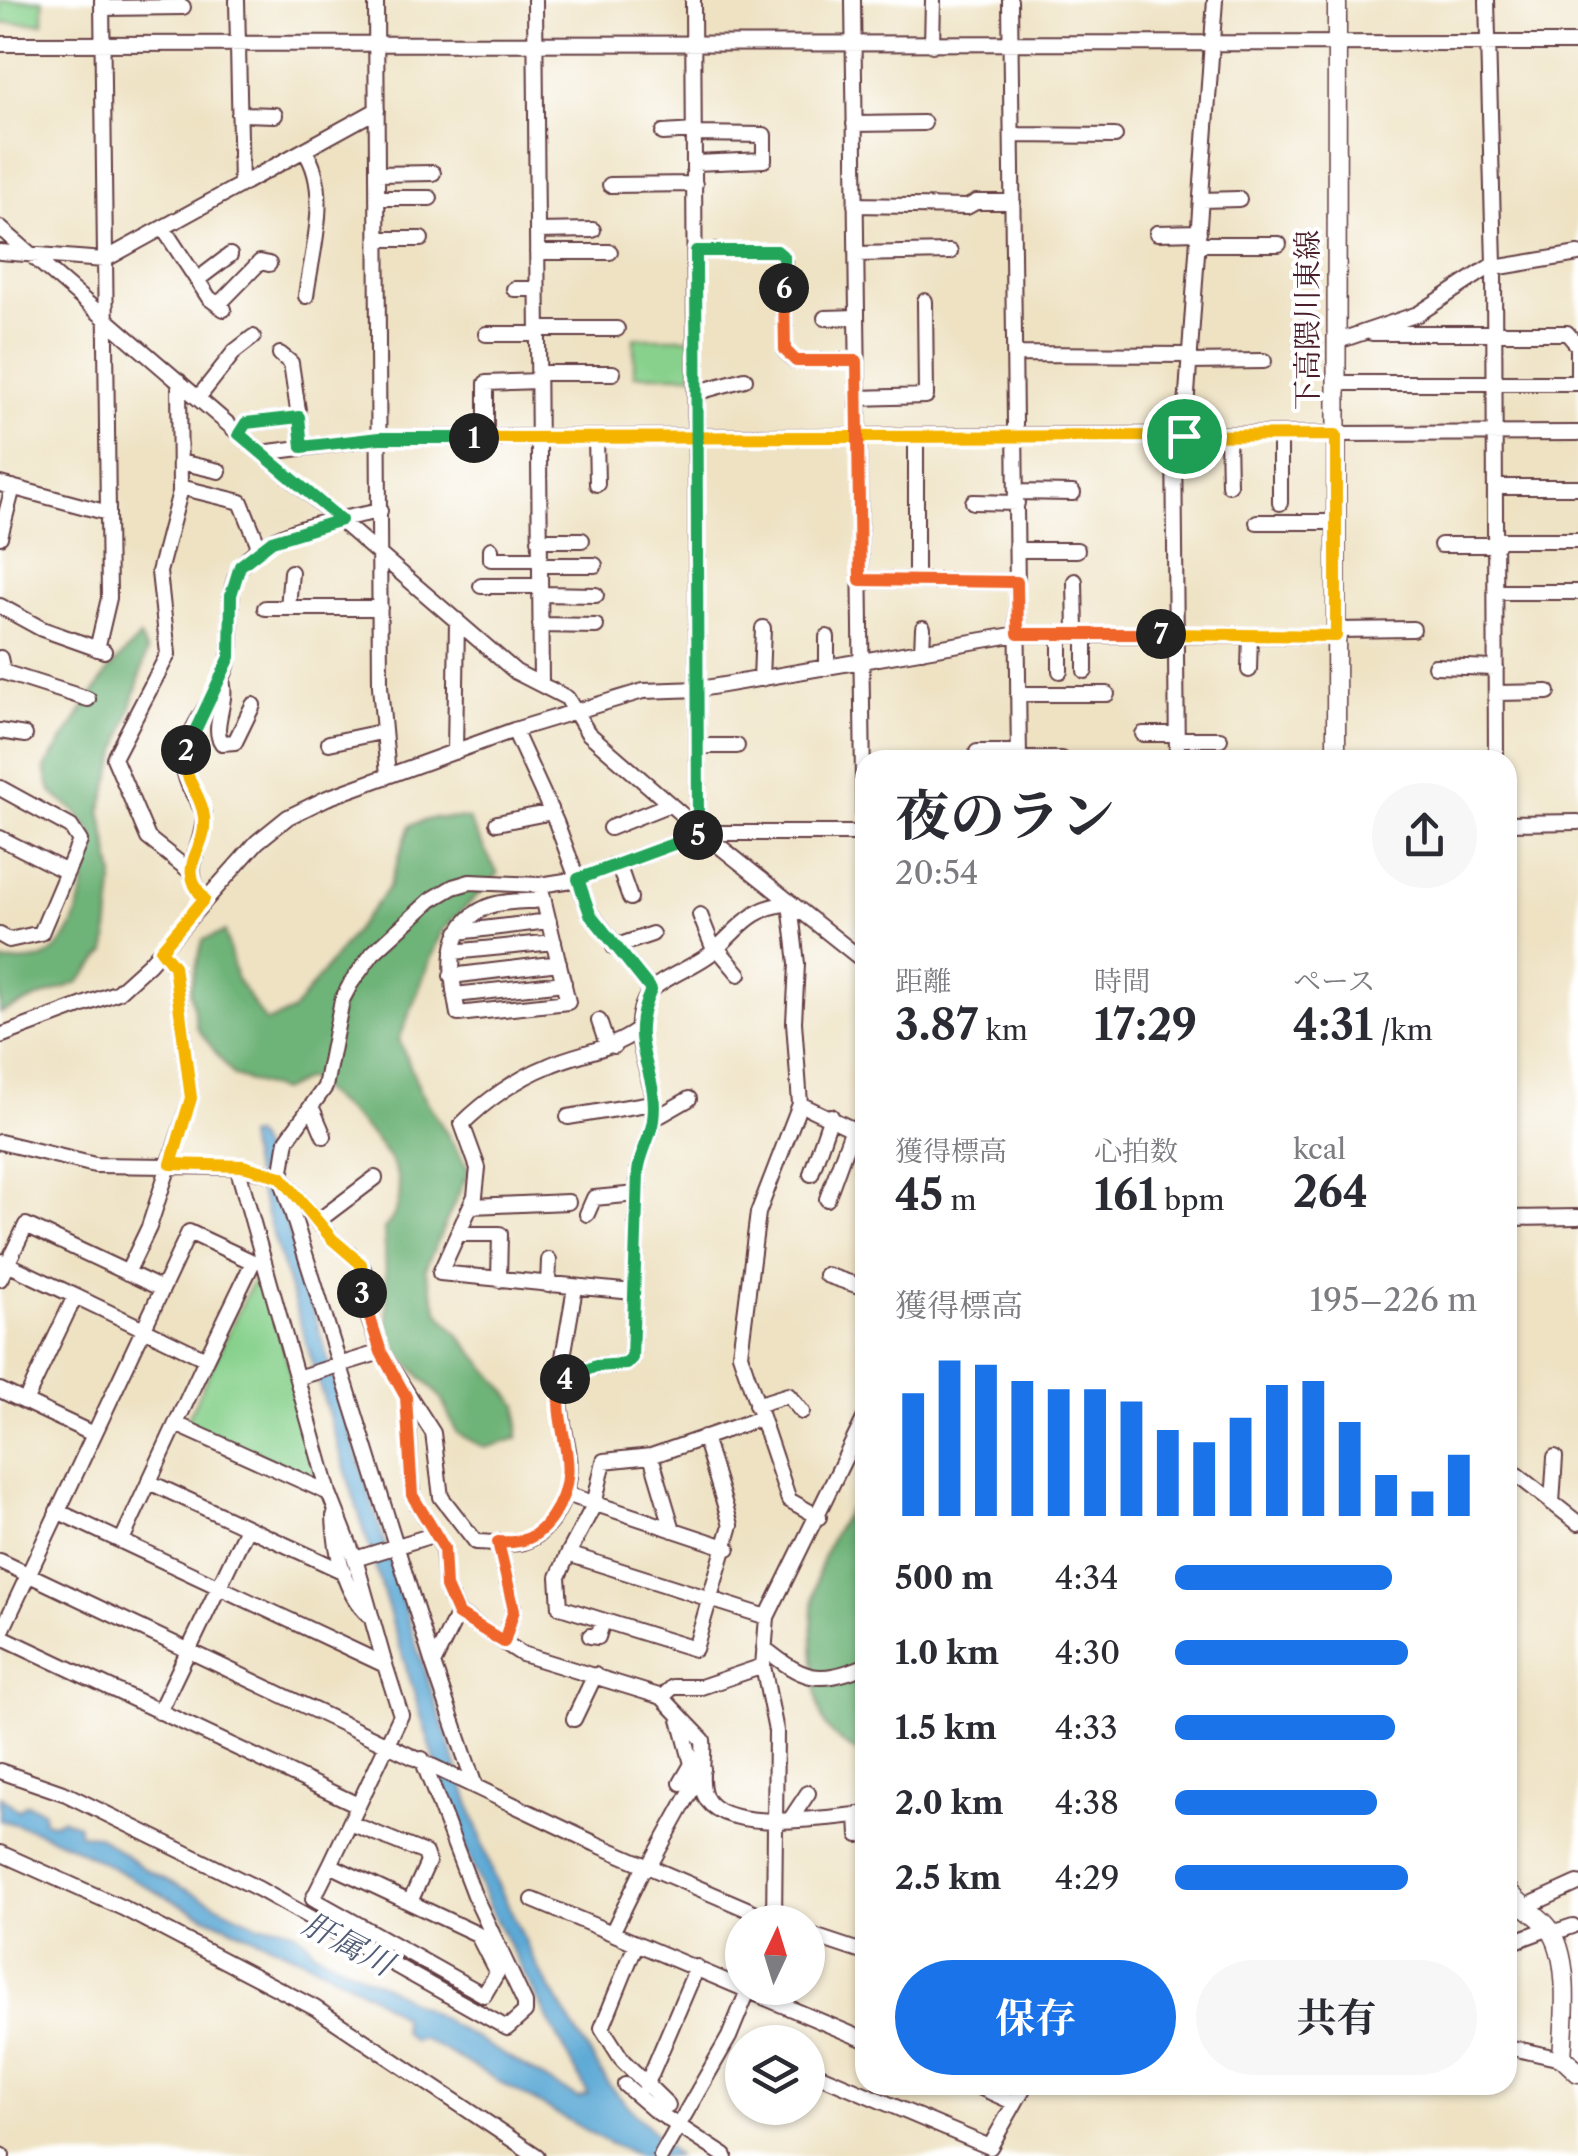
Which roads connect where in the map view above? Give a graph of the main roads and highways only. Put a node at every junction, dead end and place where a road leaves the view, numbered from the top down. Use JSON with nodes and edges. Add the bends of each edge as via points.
{"nodes":[{"id":1,"x":1336,"y":0,"type":"edge"},
{"id":2,"x":1336,"y":750,"type":"edge"},
{"id":3,"x":1517,"y":1898,"type":"edge"},
{"id":4,"x":1570,"y":2061,"type":"edge"},
{"id":5,"x":1578,"y":2073,"type":"edge"}],
"edges":[{"from":1,"to":2,"type":"main road","name":"下高隈川東線"},
{"from":3,"to":4,"type":"main road","via":[[1551,1930]]},
{"from":4,"to":5,"type":"main road"}]}
